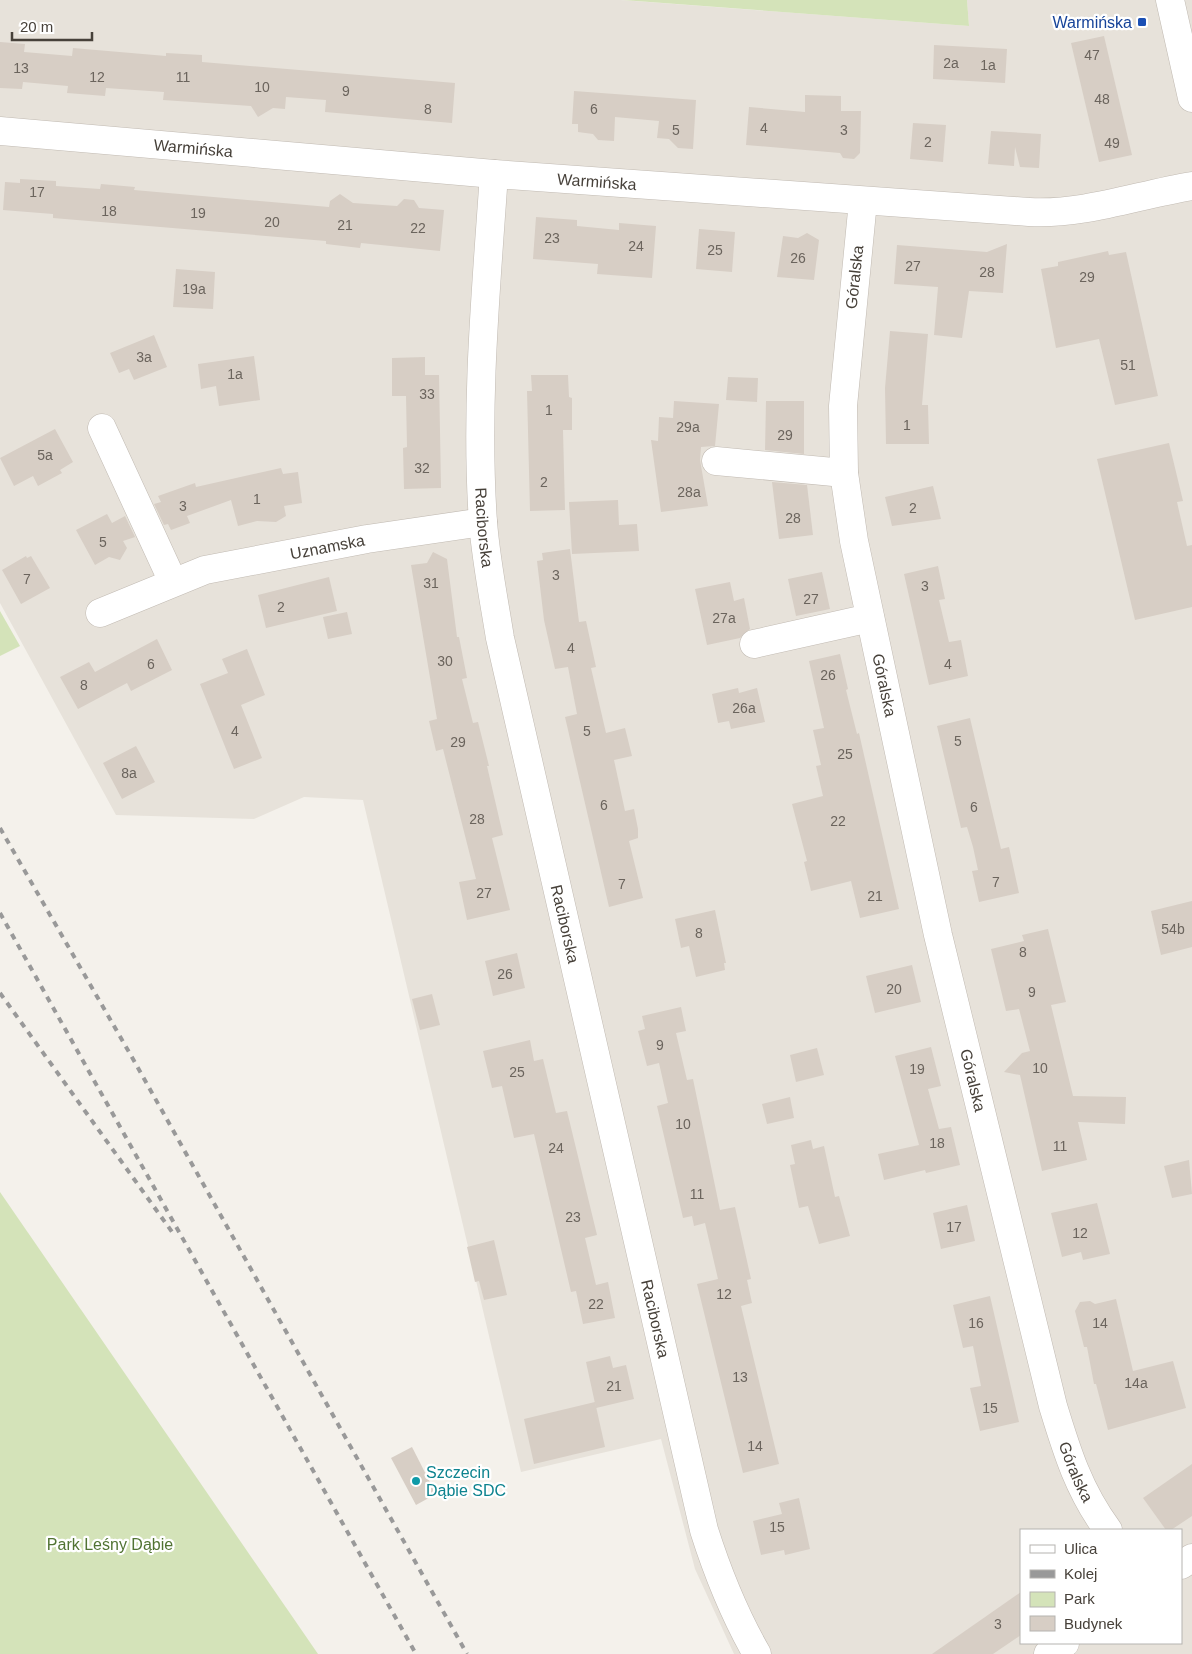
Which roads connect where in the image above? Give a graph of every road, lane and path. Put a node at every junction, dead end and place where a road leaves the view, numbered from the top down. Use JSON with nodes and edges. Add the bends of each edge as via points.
{"nodes":[{"id":1,"x":1170,"y":0,"type":"edge"},
{"id":2,"x":1192,"y":98,"type":"edge"},
{"id":3,"x":0,"y":131,"type":"edge"},
{"id":4,"x":494,"y":174,"type":"junction"},
{"id":5,"x":1192,"y":186,"type":"edge"},
{"id":6,"x":863,"y":201,"type":"junction"},
{"id":7,"x":102,"y":428,"type":"dead end"},
{"id":8,"x":716,"y":461,"type":"dead end"},
{"id":9,"x":844,"y":473,"type":"junction"},
{"id":10,"x":483,"y":522,"type":"junction"},
{"id":11,"x":173,"y":582,"type":"junction"},
{"id":12,"x":100,"y":613,"type":"dead end"},
{"id":13,"x":870,"y":618,"type":"junction"},
{"id":14,"x":754,"y":644,"type":"dead end"},
{"id":15,"x":1107,"y":1529,"type":"edge"},
{"id":16,"x":1063,"y":1644,"type":"edge"},
{"id":17,"x":757,"y":1654,"type":"edge"},
{"id":18,"x":1048,"y":1654,"type":"edge"}],
"edges":[{"from":1,"to":2,"type":"street"},
{"from":3,"to":4,"type":"street","name":"Warmińska"},
{"from":4,"to":6,"type":"street","name":"Warmińska"},
{"from":4,"to":10,"type":"street","name":"Raciborska","via":[[481,441]]},
{"from":5,"to":6,"type":"street","name":"Warmińska","via":[[1080,211],[1055,213]]},
{"from":6,"to":9,"type":"street","name":"Góralska","via":[[843,406]]},
{"from":7,"to":11,"type":"street"},
{"from":8,"to":9,"type":"street"},
{"from":9,"to":13,"type":"street","name":"Góralska"},
{"from":10,"to":11,"type":"street","name":"Uznamska","via":[[252,560],[205,570]]},
{"from":10,"to":17,"type":"street","name":"Raciborska","via":[[500,638],[516,716],[685,1455],[719,1577]]},
{"from":11,"to":12,"type":"street","name":"Uznamska"},
{"from":13,"to":14,"type":"street"},
{"from":13,"to":15,"type":"street","name":"Góralska","via":[[938,935],[1053,1406],[1076,1477]]},
{"from":16,"to":18,"type":"street"}]}
